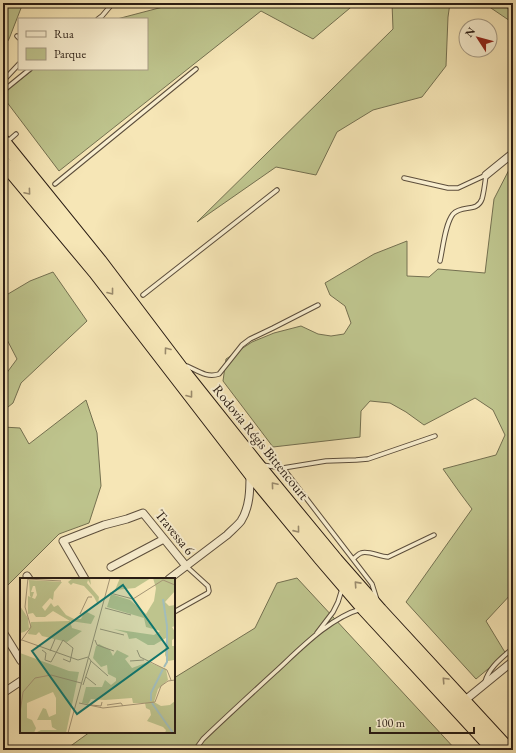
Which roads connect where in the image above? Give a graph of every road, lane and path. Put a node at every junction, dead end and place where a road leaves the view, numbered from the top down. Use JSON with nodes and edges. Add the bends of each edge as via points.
{"nodes":[{"id":1,"x":114,"y":3,"type":"edge"},
{"id":2,"x":99,"y":18,"type":"edge"},
{"id":3,"x":18,"y":65,"type":"edge"},
{"id":4,"x":196,"y":69,"type":"dead end"},
{"id":5,"x":29,"y":70,"type":"edge"},
{"id":6,"x":3,"y":81,"type":"edge"},
{"id":7,"x":3,"y":91,"type":"edge"},
{"id":8,"x":16,"y":134,"type":"dead end"},
{"id":9,"x":4,"y":142,"type":"edge"},
{"id":10,"x":513,"y":153,"type":"edge"},
{"id":11,"x":3,"y":162,"type":"edge"},
{"id":12,"x":486,"y":175,"type":"junction"},
{"id":13,"x":404,"y":178,"type":"dead end"},
{"id":14,"x":55,"y":184,"type":"dead end"},
{"id":15,"x":276,"y":190,"type":"dead end"},
{"id":16,"x":440,"y":261,"type":"dead end"},
{"id":17,"x":143,"y":296,"type":"dead end"},
{"id":18,"x":318,"y":305,"type":"dead end"},
{"id":19,"x":187,"y":366,"type":"dead end"},
{"id":20,"x":435,"y":436,"type":"dead end"},
{"id":21,"x":253,"y":468,"type":"junction"},
{"id":22,"x":283,"y":468,"type":"junction"},
{"id":23,"x":434,"y":535,"type":"dead end"},
{"id":24,"x":164,"y":539,"type":"junction"},
{"id":25,"x":353,"y":559,"type":"junction"},
{"id":26,"x":186,"y":566,"type":"junction"},
{"id":27,"x":111,"y":567,"type":"dead end"},
{"id":28,"x":84,"y":578,"type":"edge"},
{"id":29,"x":169,"y":578,"type":"edge"},
{"id":30,"x":343,"y":584,"type":"junction"},
{"id":31,"x":364,"y":609,"type":"junction"},
{"id":32,"x":380,"y":610,"type":"junction"},
{"id":33,"x":175,"y":611,"type":"edge"},
{"id":34,"x":3,"y":632,"type":"edge"},
{"id":35,"x":315,"y":636,"type":"junction"},
{"id":36,"x":513,"y":648,"type":"edge"},
{"id":37,"x":20,"y":659,"type":"edge"},
{"id":38,"x":513,"y":661,"type":"edge"},
{"id":39,"x":20,"y":682,"type":"edge"},
{"id":40,"x":484,"y":685,"type":"junction"},
{"id":41,"x":3,"y":693,"type":"edge"},
{"id":42,"x":464,"y":701,"type":"junction"},
{"id":43,"x":195,"y":750,"type":"edge"},
{"id":44,"x":494,"y":750,"type":"edge"},
{"id":45,"x":510,"y":750,"type":"edge"}],
"edges":[{"from":1,"to":2,"type":"lane"},
{"from":3,"to":6,"type":"lane"},
{"from":4,"to":14,"type":"lane"},
{"from":5,"to":7,"type":"lane"},
{"from":8,"to":9,"type":"lane"},
{"from":21,"to":9,"type":"highway","name":"Rodovia Régis Bittencourt","one_way":true,"via":[[100,261]]},
{"from":10,"to":12,"type":"street"},
{"from":11,"to":21,"type":"highway","name":"Rodovia Régis Bittencourt","one_way":true},
{"from":12,"to":13,"type":"lane","via":[[458,188]]},
{"from":12,"to":16,"type":"lane","via":[[479,204],[476,207],[459,209],[448,222]]},
{"from":15,"to":17,"type":"lane"},
{"from":18,"to":19,"type":"lane","via":[[242,344],[219,374],[206,375]]},
{"from":20,"to":22,"type":"lane","via":[[368,459],[326,461]]},
{"from":21,"to":22,"type":"lane"},
{"from":21,"to":26,"type":"street","via":[[248,504],[241,521],[228,535]]},
{"from":21,"to":30,"type":"highway","name":"Rodovia Régis Bittencourt","one_way":true},
{"from":32,"to":21,"type":"highway","name":"Rodovia Régis Bittencourt","one_way":true},
{"from":22,"to":25,"type":"lane"},
{"from":23,"to":25,"type":"lane","via":[[388,557],[366,552]]},
{"from":24,"to":26,"type":"street","name":"Travessa 6"},
{"from":24,"to":27,"type":"street"},
{"from":24,"to":28,"type":"street","name":"Travessa 6","via":[[143,513],[63,541]]},
{"from":25,"to":32,"type":"lane","via":[[372,584]]},
{"from":26,"to":29,"type":"street"},
{"from":26,"to":33,"type":"lane","via":[[208,586],[209,590],[208,593]]},
{"from":30,"to":31,"type":"highway","name":"Rodovia Régis Bittencourt"},
{"from":30,"to":35,"type":"lane","via":[[333,612]]},
{"from":31,"to":35,"type":"lane","via":[[343,616]]},
{"from":31,"to":44,"type":"highway","name":"Rodovia Régis Bittencourt"},
{"from":42,"to":32,"type":"highway","name":"Rodovia Régis Bittencourt","one_way":true},
{"from":34,"to":37,"type":"street"},
{"from":35,"to":43,"type":"lane","via":[[203,738]]},
{"from":36,"to":40,"type":"lane","via":[[491,669]]},
{"from":38,"to":40,"type":"street"},
{"from":39,"to":41,"type":"street"},
{"from":40,"to":42,"type":"street"},
{"from":42,"to":45,"type":"highway","name":"Rodovia Régis Bittencourt"}]}
